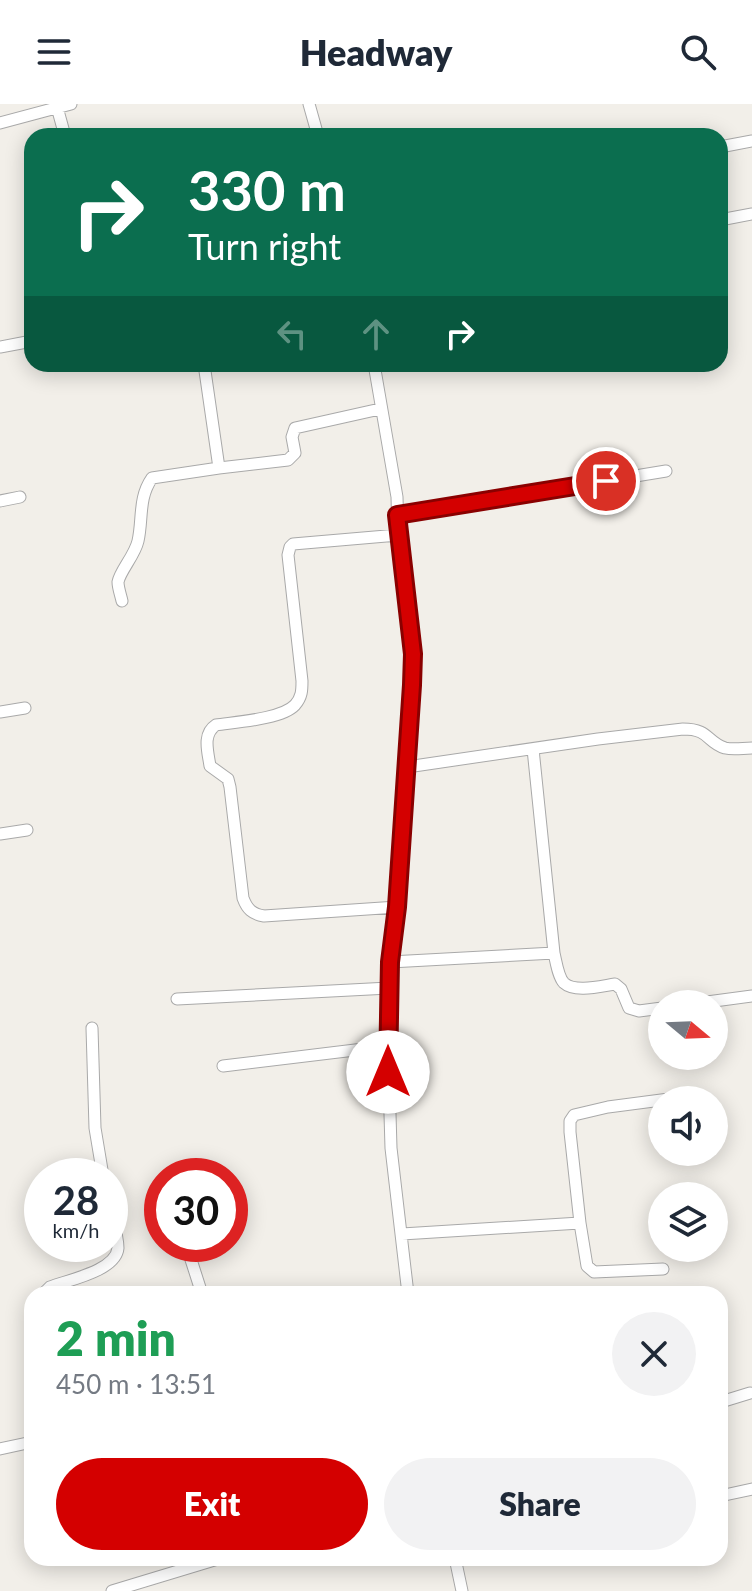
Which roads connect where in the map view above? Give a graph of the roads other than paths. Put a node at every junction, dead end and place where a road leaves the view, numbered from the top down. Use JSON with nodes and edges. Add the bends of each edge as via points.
{"nodes":[{"id":1,"x":71,"y":104,"type":"edge"},
{"id":2,"x":309,"y":104,"type":"edge"},
{"id":3,"x":57,"y":107,"type":"junction"},
{"id":4,"x":0,"y":123,"type":"edge"},
{"id":5,"x":63,"y":128,"type":"edge"},
{"id":6,"x":316,"y":128,"type":"edge"},
{"id":7,"x":752,"y":141,"type":"edge"},
{"id":8,"x":728,"y":146,"type":"edge"},
{"id":9,"x":752,"y":214,"type":"edge"},
{"id":10,"x":728,"y":218,"type":"edge"},
{"id":11,"x":24,"y":342,"type":"edge"},
{"id":12,"x":0,"y":347,"type":"edge"},
{"id":13,"x":205,"y":372,"type":"edge"},
{"id":14,"x":375,"y":372,"type":"edge"},
{"id":15,"x":380,"y":409,"type":"junction"},
{"id":16,"x":219,"y":468,"type":"junction"},
{"id":17,"x":666,"y":471,"type":"dead end"},
{"id":18,"x":20,"y":497,"type":"dead end"},
{"id":19,"x":0,"y":501,"type":"edge"},
{"id":20,"x":397,"y":515,"type":"junction"},
{"id":21,"x":398,"y":535,"type":"junction"},
{"id":22,"x":122,"y":601,"type":"dead end"},
{"id":23,"x":25,"y":708,"type":"dead end"},
{"id":24,"x":0,"y":712,"type":"edge"},
{"id":25,"x":752,"y":748,"type":"edge"},
{"id":26,"x":533,"y":749,"type":"junction"},
{"id":27,"x":407,"y":767,"type":"junction"},
{"id":28,"x":27,"y":830,"type":"dead end"},
{"id":29,"x":0,"y":834,"type":"edge"},
{"id":30,"x":397,"y":907,"type":"junction"},
{"id":31,"x":554,"y":953,"type":"junction"},
{"id":32,"x":390,"y":962,"type":"junction"},
{"id":33,"x":389,"y":988,"type":"junction"},
{"id":34,"x":752,"y":996,"type":"edge"},
{"id":35,"x":177,"y":999,"type":"dead end"},
{"id":36,"x":728,"y":999,"type":"edge"},
{"id":37,"x":648,"y":1010,"type":"edge"},
{"id":38,"x":92,"y":1028,"type":"dead end"},
{"id":39,"x":388,"y":1046,"type":"junction"},
{"id":40,"x":223,"y":1066,"type":"dead end"},
{"id":41,"x":648,"y":1102,"type":"edge"},
{"id":42,"x":100,"y":1158,"type":"edge"},
{"id":43,"x":580,"y":1223,"type":"junction"},
{"id":44,"x":402,"y":1234,"type":"junction"},
{"id":45,"x":111,"y":1262,"type":"edge"},
{"id":46,"x":192,"y":1262,"type":"edge"},
{"id":47,"x":663,"y":1269,"type":"dead end"},
{"id":48,"x":53,"y":1286,"type":"edge"},
{"id":49,"x":199,"y":1286,"type":"edge"},
{"id":50,"x":407,"y":1286,"type":"edge"},
{"id":51,"x":750,"y":1393,"type":"dead end"},
{"id":52,"x":728,"y":1400,"type":"edge"},
{"id":53,"x":24,"y":1444,"type":"edge"},
{"id":54,"x":0,"y":1449,"type":"edge"},
{"id":55,"x":752,"y":1489,"type":"edge"},
{"id":56,"x":728,"y":1494,"type":"edge"},
{"id":57,"x":195,"y":1566,"type":"edge"},
{"id":58,"x":457,"y":1566,"type":"edge"},
{"id":59,"x":112,"y":1591,"type":"edge"},
{"id":60,"x":462,"y":1591,"type":"edge"}],
"edges":[{"from":1,"to":3,"type":"street"},
{"from":2,"to":6,"type":"street"},
{"from":3,"to":4,"type":"street"},
{"from":3,"to":5,"type":"street"},
{"from":7,"to":8,"type":"street"},
{"from":9,"to":10,"type":"street"},
{"from":11,"to":12,"type":"street"},
{"from":13,"to":16,"type":"street"},
{"from":14,"to":15,"type":"street"},
{"from":15,"to":16,"type":"street","via":[[295,428],[295,453],[288,460]]},
{"from":15,"to":20,"type":"street"},
{"from":16,"to":22,"type":"street","via":[[152,478],[141,504],[139,540],[119,578]]},
{"from":17,"to":20,"type":"street"},
{"from":18,"to":19,"type":"street"},
{"from":20,"to":21,"type":"street"},
{"from":21,"to":27,"type":"street","via":[[413,654]]},
{"from":21,"to":30,"type":"street","via":[[290,547],[302,694],[288,711],[216,725],[207,736],[210,766],[230,787],[243,898],[252,913]]},
{"from":23,"to":24,"type":"street"},
{"from":25,"to":26,"type":"street","via":[[727,748],[696,729],[683,729]]},
{"from":26,"to":27,"type":"street"},
{"from":26,"to":31,"type":"street"},
{"from":27,"to":30,"type":"street"},
{"from":28,"to":29,"type":"street"},
{"from":30,"to":32,"type":"street"},
{"from":31,"to":32,"type":"street"},
{"from":31,"to":37,"type":"street","via":[[566,985],[615,984],[629,1008]]},
{"from":32,"to":33,"type":"street"},
{"from":33,"to":35,"type":"street"},
{"from":33,"to":39,"type":"street"},
{"from":34,"to":36,"type":"street"},
{"from":38,"to":42,"type":"street"},
{"from":39,"to":40,"type":"street"},
{"from":39,"to":44,"type":"street","via":[[391,1148]]},
{"from":41,"to":43,"type":"street","via":[[574,1115],[570,1121]]},
{"from":43,"to":44,"type":"street"},
{"from":43,"to":47,"type":"street","via":[[587,1266],[594,1272]]},
{"from":44,"to":50,"type":"street"},
{"from":45,"to":48,"type":"street"},
{"from":46,"to":49,"type":"street"},
{"from":51,"to":52,"type":"street"},
{"from":53,"to":54,"type":"street"},
{"from":55,"to":56,"type":"street"},
{"from":57,"to":59,"type":"street"},
{"from":58,"to":60,"type":"street"}]}
